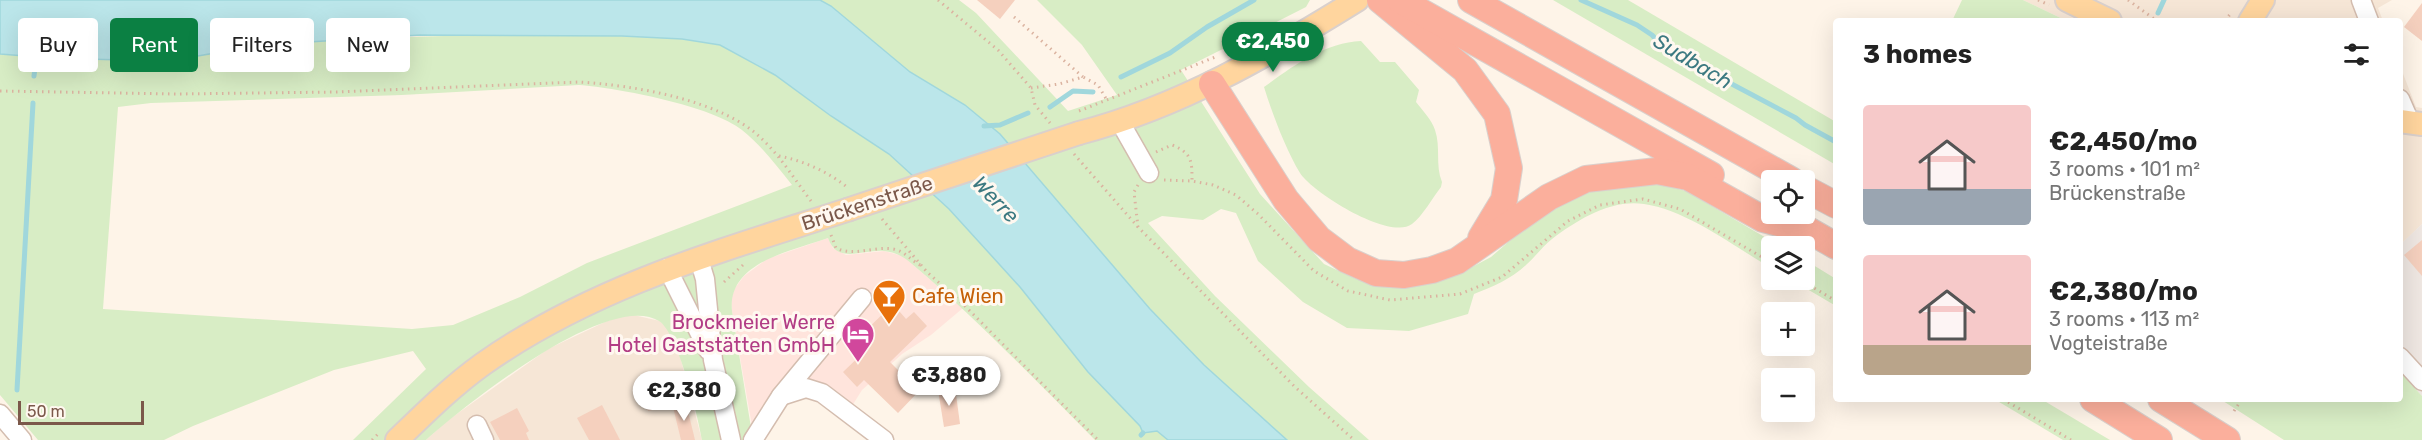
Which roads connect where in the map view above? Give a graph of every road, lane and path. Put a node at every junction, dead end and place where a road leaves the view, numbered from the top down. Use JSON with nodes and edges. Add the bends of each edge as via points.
{"nodes":[{"id":1,"x":938,"y":0,"type":"edge"},
{"id":2,"x":1357,"y":0,"type":"edge"},
{"id":3,"x":1380,"y":0,"type":"edge"},
{"id":4,"x":1400,"y":0,"type":"edge"},
{"id":5,"x":1471,"y":0,"type":"edge"},
{"id":6,"x":1496,"y":0,"type":"edge"},
{"id":7,"x":2067,"y":0,"type":"edge"},
{"id":8,"x":2128,"y":0,"type":"edge"},
{"id":9,"x":2264,"y":0,"type":"edge"},
{"id":10,"x":2361,"y":0,"type":"edge"},
{"id":11,"x":2241,"y":16,"type":"edge"},
{"id":12,"x":1014,"y":17,"type":"dead end"},
{"id":13,"x":2104,"y":18,"type":"edge"},
{"id":14,"x":2153,"y":18,"type":"edge"},
{"id":15,"x":2263,"y":18,"type":"edge"},
{"id":16,"x":2368,"y":18,"type":"edge"},
{"id":17,"x":1537,"y":37,"type":"junction"},
{"id":18,"x":1220,"y":55,"type":"dead end"},
{"id":19,"x":1083,"y":76,"type":"junction"},
{"id":20,"x":1212,"y":84,"type":"junction"},
{"id":21,"x":1031,"y":88,"type":"junction"},
{"id":22,"x":0,"y":91,"type":"edge"},
{"id":23,"x":1108,"y":101,"type":"junction"},
{"id":24,"x":2403,"y":105,"type":"edge"},
{"id":25,"x":1120,"y":122,"type":"junction"},
{"id":26,"x":2411,"y":122,"type":"edge"},
{"id":27,"x":1055,"y":130,"type":"dead end"},
{"id":28,"x":1075,"y":130,"type":"junction"},
{"id":29,"x":1145,"y":168,"type":"junction"},
{"id":30,"x":1773,"y":170,"type":"edge"},
{"id":31,"x":1192,"y":181,"type":"dead end"},
{"id":32,"x":1815,"y":194,"type":"edge"},
{"id":33,"x":811,"y":201,"type":"dead end"},
{"id":34,"x":1761,"y":203,"type":"edge"},
{"id":35,"x":1833,"y":203,"type":"edge"},
{"id":36,"x":843,"y":220,"type":"junction"},
{"id":37,"x":1797,"y":224,"type":"edge"},
{"id":38,"x":1138,"y":227,"type":"junction"},
{"id":39,"x":1809,"y":231,"type":"junction"},
{"id":40,"x":831,"y":233,"type":"junction"},
{"id":41,"x":820,"y":237,"type":"dead end"},
{"id":42,"x":1833,"y":244,"type":"edge"},
{"id":43,"x":1473,"y":251,"type":"junction"},
{"id":44,"x":699,"y":259,"type":"junction"},
{"id":45,"x":746,"y":263,"type":"dead end"},
{"id":46,"x":667,"y":268,"type":"junction"},
{"id":47,"x":1815,"y":289,"type":"edge"},
{"id":48,"x":706,"y":290,"type":"junction"},
{"id":49,"x":862,"y":298,"type":"dead end"},
{"id":50,"x":1833,"y":299,"type":"edge"},
{"id":51,"x":713,"y":360,"type":"junction"},
{"id":52,"x":2403,"y":360,"type":"edge"},
{"id":53,"x":2422,"y":381,"type":"edge"},
{"id":54,"x":781,"y":396,"type":"junction"},
{"id":55,"x":2008,"y":402,"type":"edge"},
{"id":56,"x":2098,"y":402,"type":"edge"},
{"id":57,"x":2166,"y":402,"type":"edge"},
{"id":58,"x":2240,"y":402,"type":"edge"},
{"id":59,"x":2234,"y":411,"type":"dead end"},
{"id":60,"x":3,"y":425,"type":"edge"},
{"id":61,"x":22,"y":440,"type":"edge"},
{"id":62,"x":397,"y":440,"type":"edge"},
{"id":63,"x":731,"y":440,"type":"edge"},
{"id":64,"x":753,"y":440,"type":"edge"},
{"id":65,"x":885,"y":440,"type":"edge"},
{"id":66,"x":1098,"y":440,"type":"edge"},
{"id":67,"x":1354,"y":440,"type":"edge"},
{"id":68,"x":2071,"y":440,"type":"edge"},
{"id":69,"x":2159,"y":440,"type":"edge"},
{"id":70,"x":2227,"y":440,"type":"edge"}],
"edges":[{"from":1,"to":21,"type":"path","via":[[998,50]]},
{"from":2,"to":20,"type":"main road","name":"Brückenstraße"},
{"from":3,"to":43,"type":"highway","via":[[1465,70],[1497,114],[1509,168],[1504,200]]},
{"from":4,"to":34,"type":"highway"},
{"from":5,"to":17,"type":"highway"},
{"from":6,"to":17,"type":"highway","via":[[1513,9]]},
{"from":7,"to":13,"type":"main road"},
{"from":8,"to":14,"type":"path"},
{"from":9,"to":11,"type":"main road"},
{"from":9,"to":15,"type":"main road"},
{"from":10,"to":16,"type":"street"},
{"from":12,"to":19,"type":"path"},
{"from":17,"to":30,"type":"highway"},
{"from":18,"to":23,"type":"path"},
{"from":19,"to":21,"type":"path"},
{"from":19,"to":23,"type":"path","via":[[1098,85]]},
{"from":20,"to":25,"type":"main road","name":"Brückenstraße"},
{"from":20,"to":43,"type":"highway","via":[[1286,200],[1319,239],[1347,260],[1376,273],[1404,275],[1432,270]]},
{"from":21,"to":27,"type":"path","via":[[1035,105]]},
{"from":22,"to":33,"type":"path","via":[[176,94],[611,84],[705,107],[744,124],[777,155]]},
{"from":23,"to":28,"type":"path"},
{"from":24,"to":26,"type":"street"},
{"from":25,"to":28,"type":"main road","name":"Brückenstraße"},
{"from":25,"to":29,"type":"street"},
{"from":28,"to":36,"type":"main road","name":"Brückenstraße","bridge":true},
{"from":28,"to":38,"type":"path"},
{"from":29,"to":31,"type":"path","via":[[1152,154],[1172,145],[1192,160]]},
{"from":29,"to":38,"type":"path","via":[[1134,192]]},
{"from":32,"to":35,"type":"highway"},
{"from":36,"to":40,"type":"path"},
{"from":36,"to":44,"type":"main road","name":"Brückenstraße"},
{"from":37,"to":39,"type":"highway"},
{"from":38,"to":67,"type":"path","via":[[1294,386]]},
{"from":39,"to":42,"type":"highway"},
{"from":39,"to":43,"type":"highway","via":[[1764,219],[1688,177],[1657,171],[1586,179],[1550,196]]},
{"from":40,"to":41,"type":"path"},
{"from":40,"to":66,"type":"path","via":[[836,248],[845,252],[894,249],[923,267]]},
{"from":44,"to":46,"type":"main road","name":"Brückenstraße"},
{"from":44,"to":48,"type":"street"},
{"from":45,"to":48,"type":"path","via":[[722,285]]},
{"from":46,"to":51,"type":"street"},
{"from":46,"to":62,"type":"main road","name":"Brückenstraße","via":[[549,323],[483,364]]},
{"from":47,"to":50,"type":"path"},
{"from":48,"to":51,"type":"street"},
{"from":49,"to":54,"type":"street"},
{"from":51,"to":63,"type":"street"},
{"from":52,"to":53,"type":"street"},
{"from":54,"to":64,"type":"street"},
{"from":54,"to":65,"type":"street","via":[[806,388],[822,393]]},
{"from":55,"to":68,"type":"path"},
{"from":56,"to":69,"type":"highway"},
{"from":57,"to":70,"type":"highway"},
{"from":58,"to":59,"type":"path"},
{"from":60,"to":61,"type":"street"}]}
